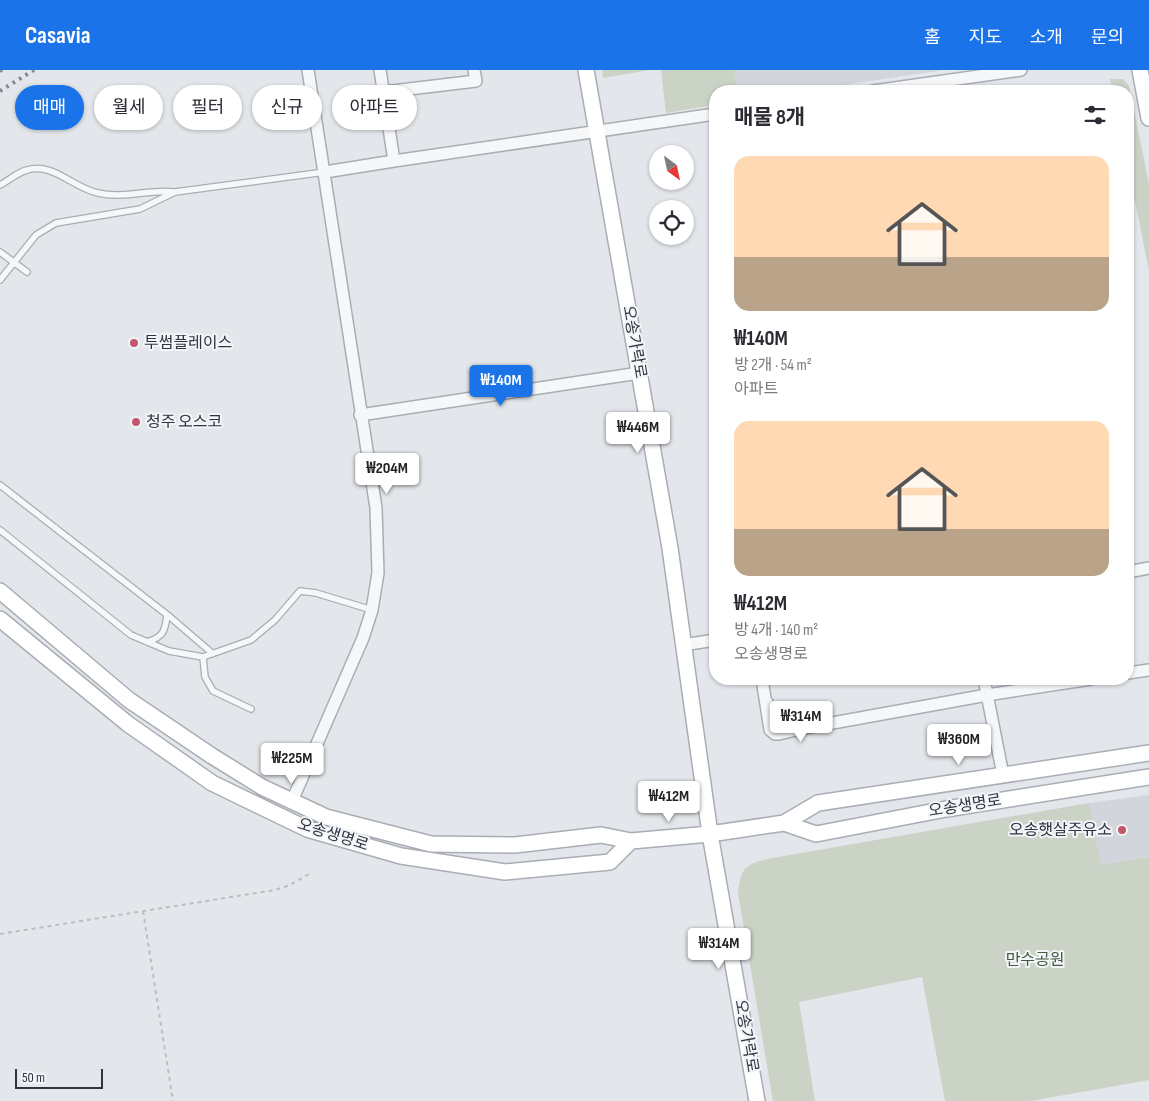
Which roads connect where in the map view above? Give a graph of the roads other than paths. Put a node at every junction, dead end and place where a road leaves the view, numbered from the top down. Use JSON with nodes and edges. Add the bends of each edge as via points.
{"nodes":[{"id":1,"x":308,"y":70,"type":"edge"},
{"id":2,"x":380,"y":70,"type":"edge"},
{"id":3,"x":474,"y":70,"type":"edge"},
{"id":4,"x":586,"y":70,"type":"edge"},
{"id":5,"x":1021,"y":70,"type":"edge"},
{"id":6,"x":1140,"y":70,"type":"edge"},
{"id":7,"x":383,"y":85,"type":"edge"},
{"id":8,"x":915,"y":85,"type":"edge"},
{"id":9,"x":417,"y":88,"type":"edge"},
{"id":10,"x":709,"y":115,"type":"edge"},
{"id":11,"x":1149,"y":118,"type":"edge"},
{"id":12,"x":390,"y":130,"type":"edge"},
{"id":13,"x":597,"y":131,"type":"junction"},
{"id":14,"x":394,"y":160,"type":"junction"},
{"id":15,"x":325,"y":172,"type":"junction"},
{"id":16,"x":0,"y":186,"type":"edge"},
{"id":17,"x":175,"y":192,"type":"junction"},
{"id":18,"x":0,"y":252,"type":"edge"},
{"id":19,"x":13,"y":263,"type":"junction"},
{"id":20,"x":27,"y":272,"type":"dead end"},
{"id":21,"x":0,"y":280,"type":"edge"},
{"id":22,"x":639,"y":373,"type":"junction"},
{"id":23,"x":360,"y":416,"type":"junction"},
{"id":24,"x":0,"y":485,"type":"edge"},
{"id":25,"x":0,"y":530,"type":"edge"},
{"id":26,"x":1149,"y":568,"type":"edge"},
{"id":27,"x":1134,"y":571,"type":"edge"},
{"id":28,"x":0,"y":591,"type":"edge"},
{"id":29,"x":372,"y":610,"type":"junction"},
{"id":30,"x":167,"y":615,"type":"junction"},
{"id":31,"x":0,"y":619,"type":"edge"},
{"id":32,"x":709,"y":641,"type":"edge"},
{"id":33,"x":147,"y":642,"type":"junction"},
{"id":34,"x":683,"y":645,"type":"junction"},
{"id":35,"x":212,"y":653,"type":"junction"},
{"id":36,"x":203,"y":657,"type":"junction"},
{"id":37,"x":1149,"y":670,"type":"edge"},
{"id":38,"x":1134,"y":672,"type":"edge"},
{"id":39,"x":763,"y":685,"type":"edge"},
{"id":40,"x":985,"y":685,"type":"edge"},
{"id":41,"x":1052,"y":685,"type":"edge"},
{"id":42,"x":987,"y":695,"type":"junction"},
{"id":43,"x":251,"y":709,"type":"dead end"},
{"id":44,"x":1149,"y":753,"type":"edge"},
{"id":45,"x":1003,"y":775,"type":"junction"},
{"id":46,"x":1149,"y":777,"type":"edge"},
{"id":47,"x":292,"y":801,"type":"junction"},
{"id":48,"x":784,"y":822,"type":"junction"},
{"id":49,"x":710,"y":834,"type":"junction"},
{"id":50,"x":631,"y":841,"type":"junction"},
{"id":51,"x":757,"y":1101,"type":"edge"}],
"edges":[{"from":1,"to":15,"type":"street"},
{"from":2,"to":7,"type":"street"},
{"from":3,"to":9,"type":"street","via":[[476,82]]},
{"from":4,"to":13,"type":"street","name":"오송가락로"},
{"from":5,"to":8,"type":"street"},
{"from":6,"to":11,"type":"street"},
{"from":10,"to":13,"type":"street"},
{"from":12,"to":14,"type":"street"},
{"from":13,"to":14,"type":"street"},
{"from":13,"to":22,"type":"street","name":"오송가락로"},
{"from":14,"to":15,"type":"street"},
{"from":15,"to":17,"type":"lane"},
{"from":15,"to":23,"type":"street"},
{"from":16,"to":17,"type":"lane","via":[[26,170],[41,168],[97,193]]},
{"from":17,"to":19,"type":"lane","via":[[140,209],[56,224],[36,235]]},
{"from":18,"to":19,"type":"lane"},
{"from":19,"to":20,"type":"lane"},
{"from":19,"to":21,"type":"lane"},
{"from":22,"to":23,"type":"street"},
{"from":22,"to":34,"type":"street","name":"오송가락로","via":[[670,548]]},
{"from":23,"to":29,"type":"street","via":[[376,508],[378,573]]},
{"from":24,"to":30,"type":"lane"},
{"from":25,"to":33,"type":"lane","via":[[131,635]]},
{"from":26,"to":27,"type":"street"},
{"from":28,"to":47,"type":"street","name":"오송생명로","via":[[129,700],[229,767]]},
{"from":29,"to":35,"type":"lane","via":[[300,591],[276,620],[251,640]]},
{"from":29,"to":47,"type":"street","via":[[363,638]]},
{"from":30,"to":33,"type":"lane","via":[[165,630]]},
{"from":30,"to":35,"type":"lane"},
{"from":31,"to":50,"type":"street","name":"오송생명로","via":[[128,724],[212,783],[307,829],[401,856],[505,872],[610,862]]},
{"from":32,"to":34,"type":"street"},
{"from":33,"to":36,"type":"lane","via":[[169,651]]},
{"from":34,"to":49,"type":"street","name":"오송가락로"},
{"from":35,"to":36,"type":"lane"},
{"from":36,"to":43,"type":"lane","via":[[205,677],[213,691]]},
{"from":37,"to":38,"type":"street"},
{"from":39,"to":42,"type":"street","via":[[769,726],[772,732],[779,734]]},
{"from":40,"to":42,"type":"street","name":"오송생명로"},
{"from":41,"to":42,"type":"street"},
{"from":42,"to":45,"type":"street","name":"오송생명로"},
{"from":44,"to":45,"type":"street","name":"오송생명로"},
{"from":45,"to":48,"type":"street","name":"오송생명로","via":[[818,803]]},
{"from":46,"to":48,"type":"street","name":"오송생명로","via":[[946,809],[816,834]]},
{"from":47,"to":50,"type":"street","name":"오송생명로","via":[[326,817],[431,844],[515,846],[601,835]]},
{"from":48,"to":49,"type":"street","name":"오송생명로"},
{"from":49,"to":50,"type":"street","name":"오송생명로"},
{"from":49,"to":51,"type":"street","name":"오송가락로"}]}
